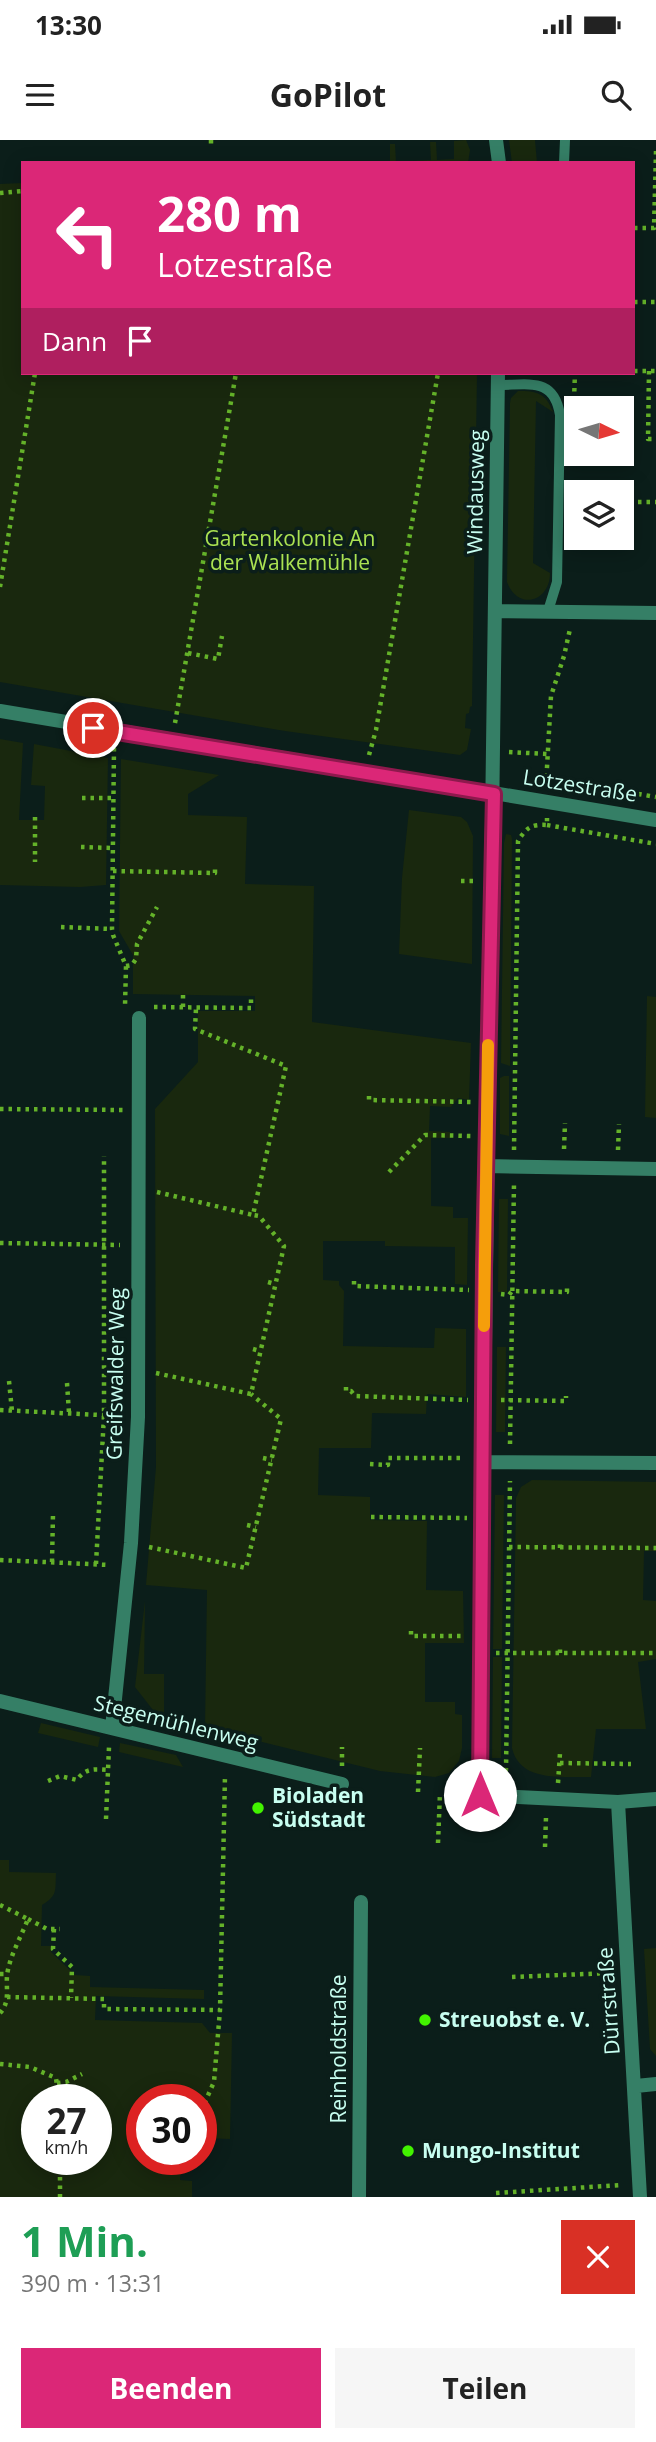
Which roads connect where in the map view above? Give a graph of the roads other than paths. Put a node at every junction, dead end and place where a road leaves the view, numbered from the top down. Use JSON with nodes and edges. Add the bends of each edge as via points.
{"nodes":[{"id":1,"x":496,"y":140,"type":"edge"},
{"id":2,"x":565,"y":140,"type":"edge"},
{"id":3,"x":499,"y":161,"type":"edge"},
{"id":4,"x":564,"y":161,"type":"edge"},
{"id":5,"x":498,"y":379,"type":"edge"},
{"id":6,"x":496,"y":611,"type":"junction"},
{"id":7,"x":548,"y":611,"type":"junction"},
{"id":8,"x":656,"y":613,"type":"edge"},
{"id":9,"x":0,"y":711,"type":"edge"},
{"id":10,"x":494,"y":794,"type":"junction"},
{"id":11,"x":656,"y":820,"type":"edge"},
{"id":12,"x":141,"y":1011,"type":"road end"},
{"id":13,"x":486,"y":1166,"type":"junction"},
{"id":14,"x":656,"y":1169,"type":"edge"},
{"id":15,"x":482,"y":1460,"type":"junction"},
{"id":16,"x":656,"y":1462,"type":"edge"},
{"id":17,"x":0,"y":1701,"type":"edge"},
{"id":18,"x":111,"y":1728,"type":"junction"},
{"id":19,"x":342,"y":1784,"type":"dead end"},
{"id":20,"x":656,"y":1799,"type":"edge"},
{"id":21,"x":618,"y":1802,"type":"junction"},
{"id":22,"x":361,"y":1902,"type":"dead end"},
{"id":23,"x":656,"y":2084,"type":"edge"},
{"id":24,"x":636,"y":2086,"type":"junction"},
{"id":25,"x":640,"y":2191,"type":"edge"},
{"id":26,"x":359,"y":2197,"type":"edge"}],
"edges":[{"from":1,"to":3,"type":"street"},
{"from":2,"to":4,"type":"lane"},
{"from":5,"to":6,"type":"street","name":"Windausweg"},
{"from":5,"to":7,"type":"lane","via":[[540,385],[558,400],[557,582]]},
{"from":6,"to":7,"type":"street"},
{"from":6,"to":10,"type":"street","name":"Windausweg"},
{"from":7,"to":8,"type":"street"},
{"from":9,"to":10,"type":"street","name":"Lotzestraße"},
{"from":10,"to":11,"type":"street","name":"Lotzestraße"},
{"from":10,"to":13,"type":"street","name":"Windausweg"},
{"from":12,"to":18,"type":"street","name":"Greifswalder Weg","via":[[138,1417],[131,1543]]},
{"from":13,"to":14,"type":"street"},
{"from":13,"to":15,"type":"street","name":"Windausweg"},
{"from":15,"to":16,"type":"street"},
{"from":15,"to":21,"type":"street","name":"Windausweg","via":[[480,1795]]},
{"from":17,"to":18,"type":"street","name":"Stegemühlenweg"},
{"from":18,"to":19,"type":"street","name":"Stegemühlenweg"},
{"from":20,"to":21,"type":"street"},
{"from":21,"to":24,"type":"street","name":"Dürrstraße"},
{"from":22,"to":26,"type":"street","name":"Reinholdstraße"},
{"from":23,"to":24,"type":"street"},
{"from":24,"to":25,"type":"street","name":"Dürrstraße"}]}
